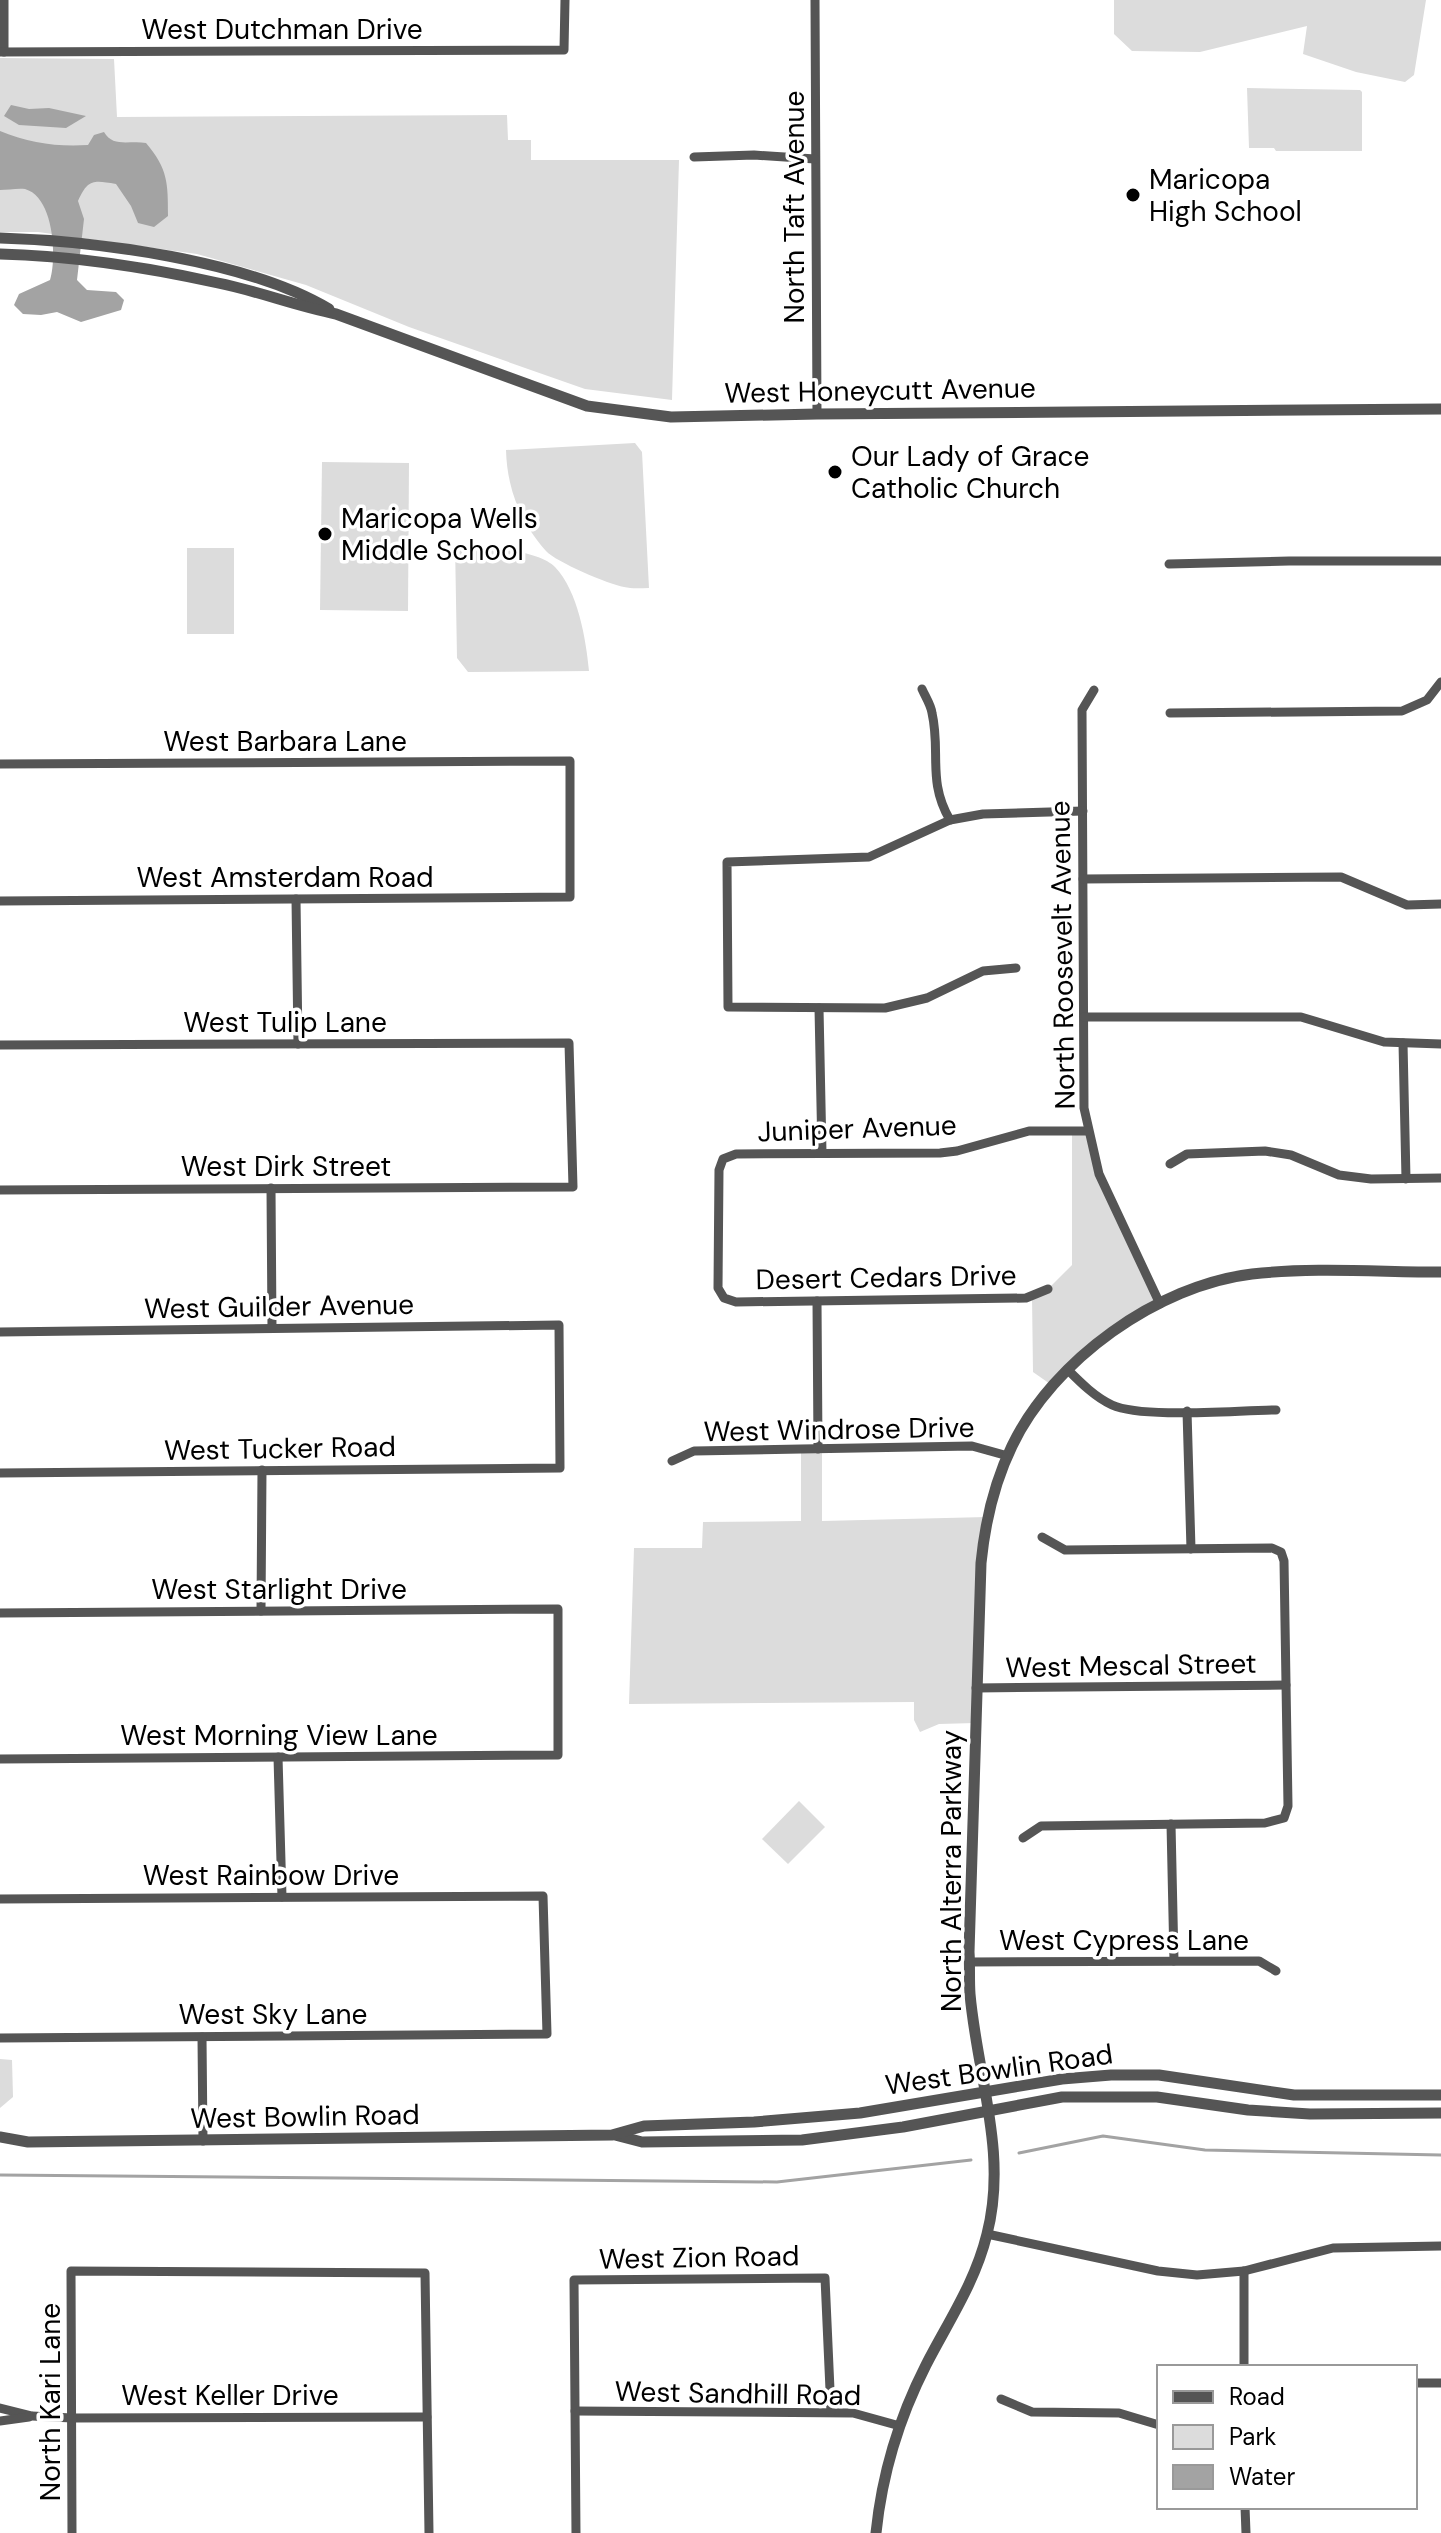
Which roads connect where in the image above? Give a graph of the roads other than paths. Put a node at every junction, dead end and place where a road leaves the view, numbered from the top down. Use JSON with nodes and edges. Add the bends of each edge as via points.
{"nodes":[{"id":1,"x":4,"y":0,"type":"edge"},
{"id":2,"x":565,"y":0,"type":"edge"},
{"id":3,"x":815,"y":0,"type":"edge"},
{"id":4,"x":2,"y":52,"type":"edge"},
{"id":5,"x":694,"y":157,"type":"dead end"},
{"id":6,"x":815,"y":159,"type":"junction"},
{"id":7,"x":0,"y":238,"type":"edge"},
{"id":8,"x":0,"y":254,"type":"edge"},
{"id":9,"x":336,"y":314,"type":"junction"},
{"id":10,"x":1441,"y":409,"type":"edge"},
{"id":11,"x":817,"y":414,"type":"junction"},
{"id":12,"x":1441,"y":561,"type":"edge"},
{"id":13,"x":1169,"y":564,"type":"dead end"},
{"id":14,"x":1441,"y":682,"type":"edge"},
{"id":15,"x":922,"y":689,"type":"dead end"},
{"id":16,"x":1094,"y":690,"type":"dead end"},
{"id":17,"x":1170,"y":713,"type":"dead end"},
{"id":18,"x":0,"y":764,"type":"edge"},
{"id":19,"x":1083,"y":811,"type":"junction"},
{"id":20,"x":950,"y":820,"type":"junction"},
{"id":21,"x":1083,"y":879,"type":"junction"},
{"id":22,"x":570,"y":897,"type":"joint"},
{"id":23,"x":296,"y":899,"type":"junction"},
{"id":24,"x":0,"y":901,"type":"edge"},
{"id":25,"x":1441,"y":904,"type":"edge"},
{"id":26,"x":1016,"y":968,"type":"dead end"},
{"id":27,"x":819,"y":1008,"type":"junction"},
{"id":28,"x":1084,"y":1017,"type":"junction"},
{"id":29,"x":1403,"y":1043,"type":"junction"},
{"id":30,"x":298,"y":1044,"type":"junction"},
{"id":31,"x":1441,"y":1044,"type":"edge"},
{"id":32,"x":0,"y":1045,"type":"edge"},
{"id":33,"x":1088,"y":1131,"type":"junction"},
{"id":34,"x":822,"y":1153,"type":"junction"},
{"id":35,"x":1170,"y":1164,"type":"dead end"},
{"id":36,"x":1441,"y":1178,"type":"edge"},
{"id":37,"x":1406,"y":1179,"type":"junction"},
{"id":38,"x":573,"y":1187,"type":"joint"},
{"id":39,"x":271,"y":1188,"type":"junction"},
{"id":40,"x":0,"y":1190,"type":"edge"},
{"id":41,"x":1441,"y":1272,"type":"edge"},
{"id":42,"x":1048,"y":1289,"type":"dead end"},
{"id":43,"x":724,"y":1298,"type":"joint"},
{"id":44,"x":817,"y":1301,"type":"junction"},
{"id":45,"x":1160,"y":1304,"type":"junction"},
{"id":46,"x":272,"y":1328,"type":"junction"},
{"id":47,"x":0,"y":1332,"type":"edge"},
{"id":48,"x":1068,"y":1370,"type":"junction"},
{"id":49,"x":1276,"y":1410,"type":"dead end"},
{"id":50,"x":1187,"y":1411,"type":"junction"},
{"id":51,"x":818,"y":1449,"type":"junction"},
{"id":52,"x":1008,"y":1456,"type":"junction"},
{"id":53,"x":672,"y":1461,"type":"dead end"},
{"id":54,"x":560,"y":1468,"type":"joint"},
{"id":55,"x":262,"y":1470,"type":"junction"},
{"id":56,"x":0,"y":1473,"type":"edge"},
{"id":57,"x":1042,"y":1537,"type":"dead end"},
{"id":58,"x":1191,"y":1549,"type":"junction"},
{"id":59,"x":261,"y":1611,"type":"junction"},
{"id":60,"x":0,"y":1613,"type":"edge"},
{"id":61,"x":1286,"y":1685,"type":"junction"},
{"id":62,"x":976,"y":1688,"type":"junction"},
{"id":63,"x":558,"y":1755,"type":"joint"},
{"id":64,"x":278,"y":1757,"type":"junction"},
{"id":65,"x":0,"y":1759,"type":"edge"},
{"id":66,"x":1171,"y":1824,"type":"junction"},
{"id":67,"x":1023,"y":1838,"type":"dead end"},
{"id":68,"x":282,"y":1897,"type":"junction"},
{"id":69,"x":0,"y":1899,"type":"edge"},
{"id":70,"x":1174,"y":1961,"type":"junction"},
{"id":71,"x":970,"y":1962,"type":"junction"},
{"id":72,"x":1276,"y":1971,"type":"dead end"},
{"id":73,"x":547,"y":2034,"type":"joint"},
{"id":74,"x":202,"y":2037,"type":"junction"},
{"id":75,"x":0,"y":2038,"type":"edge"},
{"id":76,"x":985,"y":2094,"type":"junction"},
{"id":77,"x":1441,"y":2095,"type":"edge"},
{"id":78,"x":988,"y":2111,"type":"junction"},
{"id":79,"x":1441,"y":2113,"type":"edge"},
{"id":80,"x":612,"y":2135,"type":"junction"},
{"id":81,"x":0,"y":2137,"type":"edge"},
{"id":82,"x":203,"y":2141,"type":"junction"},
{"id":83,"x":987,"y":2234,"type":"junction"},
{"id":84,"x":1441,"y":2246,"type":"edge"},
{"id":85,"x":1244,"y":2271,"type":"junction"},
{"id":86,"x":1244,"y":2365,"type":"edge"},
{"id":87,"x":1417,"y":2383,"type":"edge"},
{"id":88,"x":1441,"y":2383,"type":"edge"},
{"id":89,"x":1001,"y":2399,"type":"dead end"},
{"id":90,"x":0,"y":2408,"type":"edge"},
{"id":91,"x":575,"y":2411,"type":"junction"},
{"id":92,"x":831,"y":2412,"type":"junction"},
{"id":93,"x":32,"y":2416,"type":"junction"},
{"id":94,"x":427,"y":2417,"type":"junction"},
{"id":95,"x":72,"y":2418,"type":"junction"},
{"id":96,"x":0,"y":2421,"type":"edge"},
{"id":97,"x":1157,"y":2424,"type":"edge"},
{"id":98,"x":900,"y":2426,"type":"junction"},
{"id":99,"x":1245,"y":2509,"type":"edge"},
{"id":100,"x":72,"y":2533,"type":"edge"},
{"id":101,"x":429,"y":2533,"type":"edge"},
{"id":102,"x":576,"y":2533,"type":"edge"},
{"id":103,"x":876,"y":2533,"type":"edge"},
{"id":104,"x":1246,"y":2533,"type":"edge"}],
"edges":[{"from":1,"to":4,"type":"street"},
{"from":2,"to":4,"type":"street","name":"West Dutchman Drive","via":[[564,50]]},
{"from":3,"to":6,"type":"street","name":"North Taft Avenue"},
{"from":5,"to":6,"type":"street"},
{"from":6,"to":11,"type":"street","name":"North Taft Avenue"},
{"from":7,"to":9,"type":"street","name":"West Honeycutt Avenue","via":[[96,245],[224,270],[302,293]]},
{"from":8,"to":9,"type":"street","name":"West Honeycutt Avenue","via":[[93,260],[221,283]]},
{"from":9,"to":11,"type":"street","name":"West Honeycutt Avenue","via":[[587,406],[671,417]]},
{"from":10,"to":11,"type":"street","name":"West Honeycutt Avenue"},
{"from":12,"to":13,"type":"street"},
{"from":14,"to":17,"type":"street","via":[[1422,704],[1402,711]]},
{"from":15,"to":20,"type":"street","via":[[932,712],[936,790]]},
{"from":16,"to":19,"type":"street","name":"North Roosevelt Avenue","via":[[1082,710]]},
{"from":18,"to":22,"type":"street","name":"West Barbara Lane","via":[[570,761]]},
{"from":19,"to":20,"type":"street"},
{"from":19,"to":21,"type":"street","name":"North Roosevelt Avenue"},
{"from":20,"to":27,"type":"street","via":[[869,857],[727,862],[728,1007]]},
{"from":21,"to":25,"type":"street","via":[[1341,877],[1407,905]]},
{"from":21,"to":28,"type":"street","name":"North Roosevelt Avenue"},
{"from":22,"to":23,"type":"street","name":"West Amsterdam Road"},
{"from":23,"to":24,"type":"street","name":"West Amsterdam Road"},
{"from":23,"to":30,"type":"street"},
{"from":26,"to":27,"type":"street","via":[[983,971],[927,998],[885,1008]]},
{"from":27,"to":34,"type":"street"},
{"from":28,"to":29,"type":"street","via":[[1301,1017]]},
{"from":28,"to":33,"type":"street","name":"North Roosevelt Avenue"},
{"from":29,"to":31,"type":"street"},
{"from":29,"to":37,"type":"street"},
{"from":30,"to":32,"type":"street","name":"West Tulip Lane"},
{"from":30,"to":38,"type":"street","name":"West Tulip Lane","via":[[569,1043]]},
{"from":33,"to":34,"type":"street","name":"Juniper Avenue","via":[[1029,1131],[940,1153]]},
{"from":33,"to":45,"type":"street","name":"North Roosevelt Avenue","via":[[1099,1174]]},
{"from":34,"to":43,"type":"street","name":"Juniper Avenue","via":[[736,1154],[723,1159],[718,1288]]},
{"from":35,"to":37,"type":"street","via":[[1187,1154],[1265,1151],[1291,1155],[1339,1175]]},
{"from":36,"to":37,"type":"street"},
{"from":38,"to":39,"type":"street","name":"West Dirk Street"},
{"from":39,"to":40,"type":"street","name":"West Dirk Street"},
{"from":39,"to":46,"type":"street"},
{"from":41,"to":45,"type":"street","name":"North Alterra Parkway","via":[[1251,1274]]},
{"from":42,"to":44,"type":"street","name":"Desert Cedars Drive","via":[[1026,1298]]},
{"from":43,"to":44,"type":"street","name":"Desert Cedars Drive"},
{"from":44,"to":51,"type":"street"},
{"from":45,"to":48,"type":"street","name":"North Alterra Parkway","via":[[1128,1321]]},
{"from":46,"to":47,"type":"street","name":"West Guilder Avenue"},
{"from":46,"to":54,"type":"street","name":"West Guilder Avenue","via":[[559,1325]]},
{"from":48,"to":50,"type":"street","via":[[1113,1405],[1138,1412]]},
{"from":48,"to":52,"type":"street","name":"North Alterra Parkway","via":[[1021,1429]]},
{"from":49,"to":50,"type":"street"},
{"from":50,"to":58,"type":"street"},
{"from":51,"to":52,"type":"street","name":"West Windrose Drive","via":[[972,1446]]},
{"from":51,"to":53,"type":"street","name":"West Windrose Drive","via":[[694,1451]]},
{"from":52,"to":62,"type":"street","name":"North Alterra Parkway","via":[[984,1539]]},
{"from":54,"to":55,"type":"street","name":"West Tucker Road"},
{"from":55,"to":56,"type":"street","name":"West Tucker Road"},
{"from":55,"to":59,"type":"street"},
{"from":57,"to":58,"type":"street","via":[[1065,1550]]},
{"from":58,"to":61,"type":"street","via":[[1281,1552]]},
{"from":59,"to":60,"type":"street","name":"West Starlight Drive"},
{"from":59,"to":63,"type":"street","name":"West Starlight Drive","via":[[558,1609]]},
{"from":61,"to":62,"type":"street","name":"West Mescal Street"},
{"from":61,"to":66,"type":"street","via":[[1284,1818]]},
{"from":62,"to":71,"type":"street","name":"North Alterra Parkway"},
{"from":63,"to":64,"type":"street","name":"West Morning View Lane"},
{"from":64,"to":65,"type":"street","name":"West Morning View Lane"},
{"from":64,"to":68,"type":"street"},
{"from":66,"to":67,"type":"street","via":[[1041,1826]]},
{"from":66,"to":70,"type":"street"},
{"from":68,"to":69,"type":"street","name":"West Rainbow Drive"},
{"from":68,"to":73,"type":"street","name":"West Rainbow Drive","via":[[543,1896]]},
{"from":70,"to":71,"type":"street","name":"West Cypress Lane"},
{"from":70,"to":72,"type":"street","name":"West Cypress Lane","via":[[1259,1961]]},
{"from":71,"to":76,"type":"street","name":"North Alterra Parkway"},
{"from":73,"to":74,"type":"street","name":"West Sky Lane"},
{"from":74,"to":75,"type":"street","name":"West Sky Lane"},
{"from":74,"to":82,"type":"street"},
{"from":76,"to":77,"type":"street","name":"West Bowlin Road","via":[[1062,2079],[1159,2075],[1294,2095]]},
{"from":76,"to":78,"type":"street","name":"North Alterra Parkway"},
{"from":76,"to":80,"type":"street","name":"West Bowlin Road","via":[[838,2115],[644,2126]]},
{"from":78,"to":79,"type":"street","name":"West Bowlin Road","via":[[1062,2097],[1109,2095],[1310,2114]]},
{"from":78,"to":80,"type":"street","name":"West Bowlin Road","via":[[802,2140],[642,2142]]},
{"from":78,"to":83,"type":"street","name":"North Alterra Parkway","via":[[995,2191]]},
{"from":80,"to":82,"type":"street","name":"West Bowlin Road"},
{"from":81,"to":82,"type":"street","name":"West Bowlin Road","via":[[28,2142]]},
{"from":83,"to":85,"type":"street","via":[[1178,2274]]},
{"from":83,"to":98,"type":"street","name":"North Alterra Parkway","via":[[969,2286],[925,2366]]},
{"from":84,"to":85,"type":"street","via":[[1333,2248]]},
{"from":85,"to":86,"type":"street"},
{"from":87,"to":88,"type":"street"},
{"from":89,"to":97,"type":"street","via":[[1032,2412],[1119,2413]]},
{"from":90,"to":93,"type":"street","name":"West Keller Drive"},
{"from":91,"to":92,"type":"street","name":"West Sandhill Road"},
{"from":91,"to":92,"type":"street","name":"West Zion Road","via":[[574,2280],[825,2278]]},
{"from":91,"to":102,"type":"street"},
{"from":92,"to":98,"type":"street","name":"West Sandhill Road"},
{"from":93,"to":95,"type":"street","name":"West Keller Drive"},
{"from":93,"to":96,"type":"street","name":"West Keller Drive"},
{"from":94,"to":95,"type":"street","name":"West Keller Drive"},
{"from":94,"to":95,"type":"street","name":"North Kari Lane","via":[[425,2273],[71,2271]]},
{"from":94,"to":101,"type":"street"},
{"from":95,"to":100,"type":"street","name":"North Kari Lane"},
{"from":98,"to":103,"type":"street","name":"North Alterra Parkway"},
{"from":99,"to":104,"type":"street"}]}
